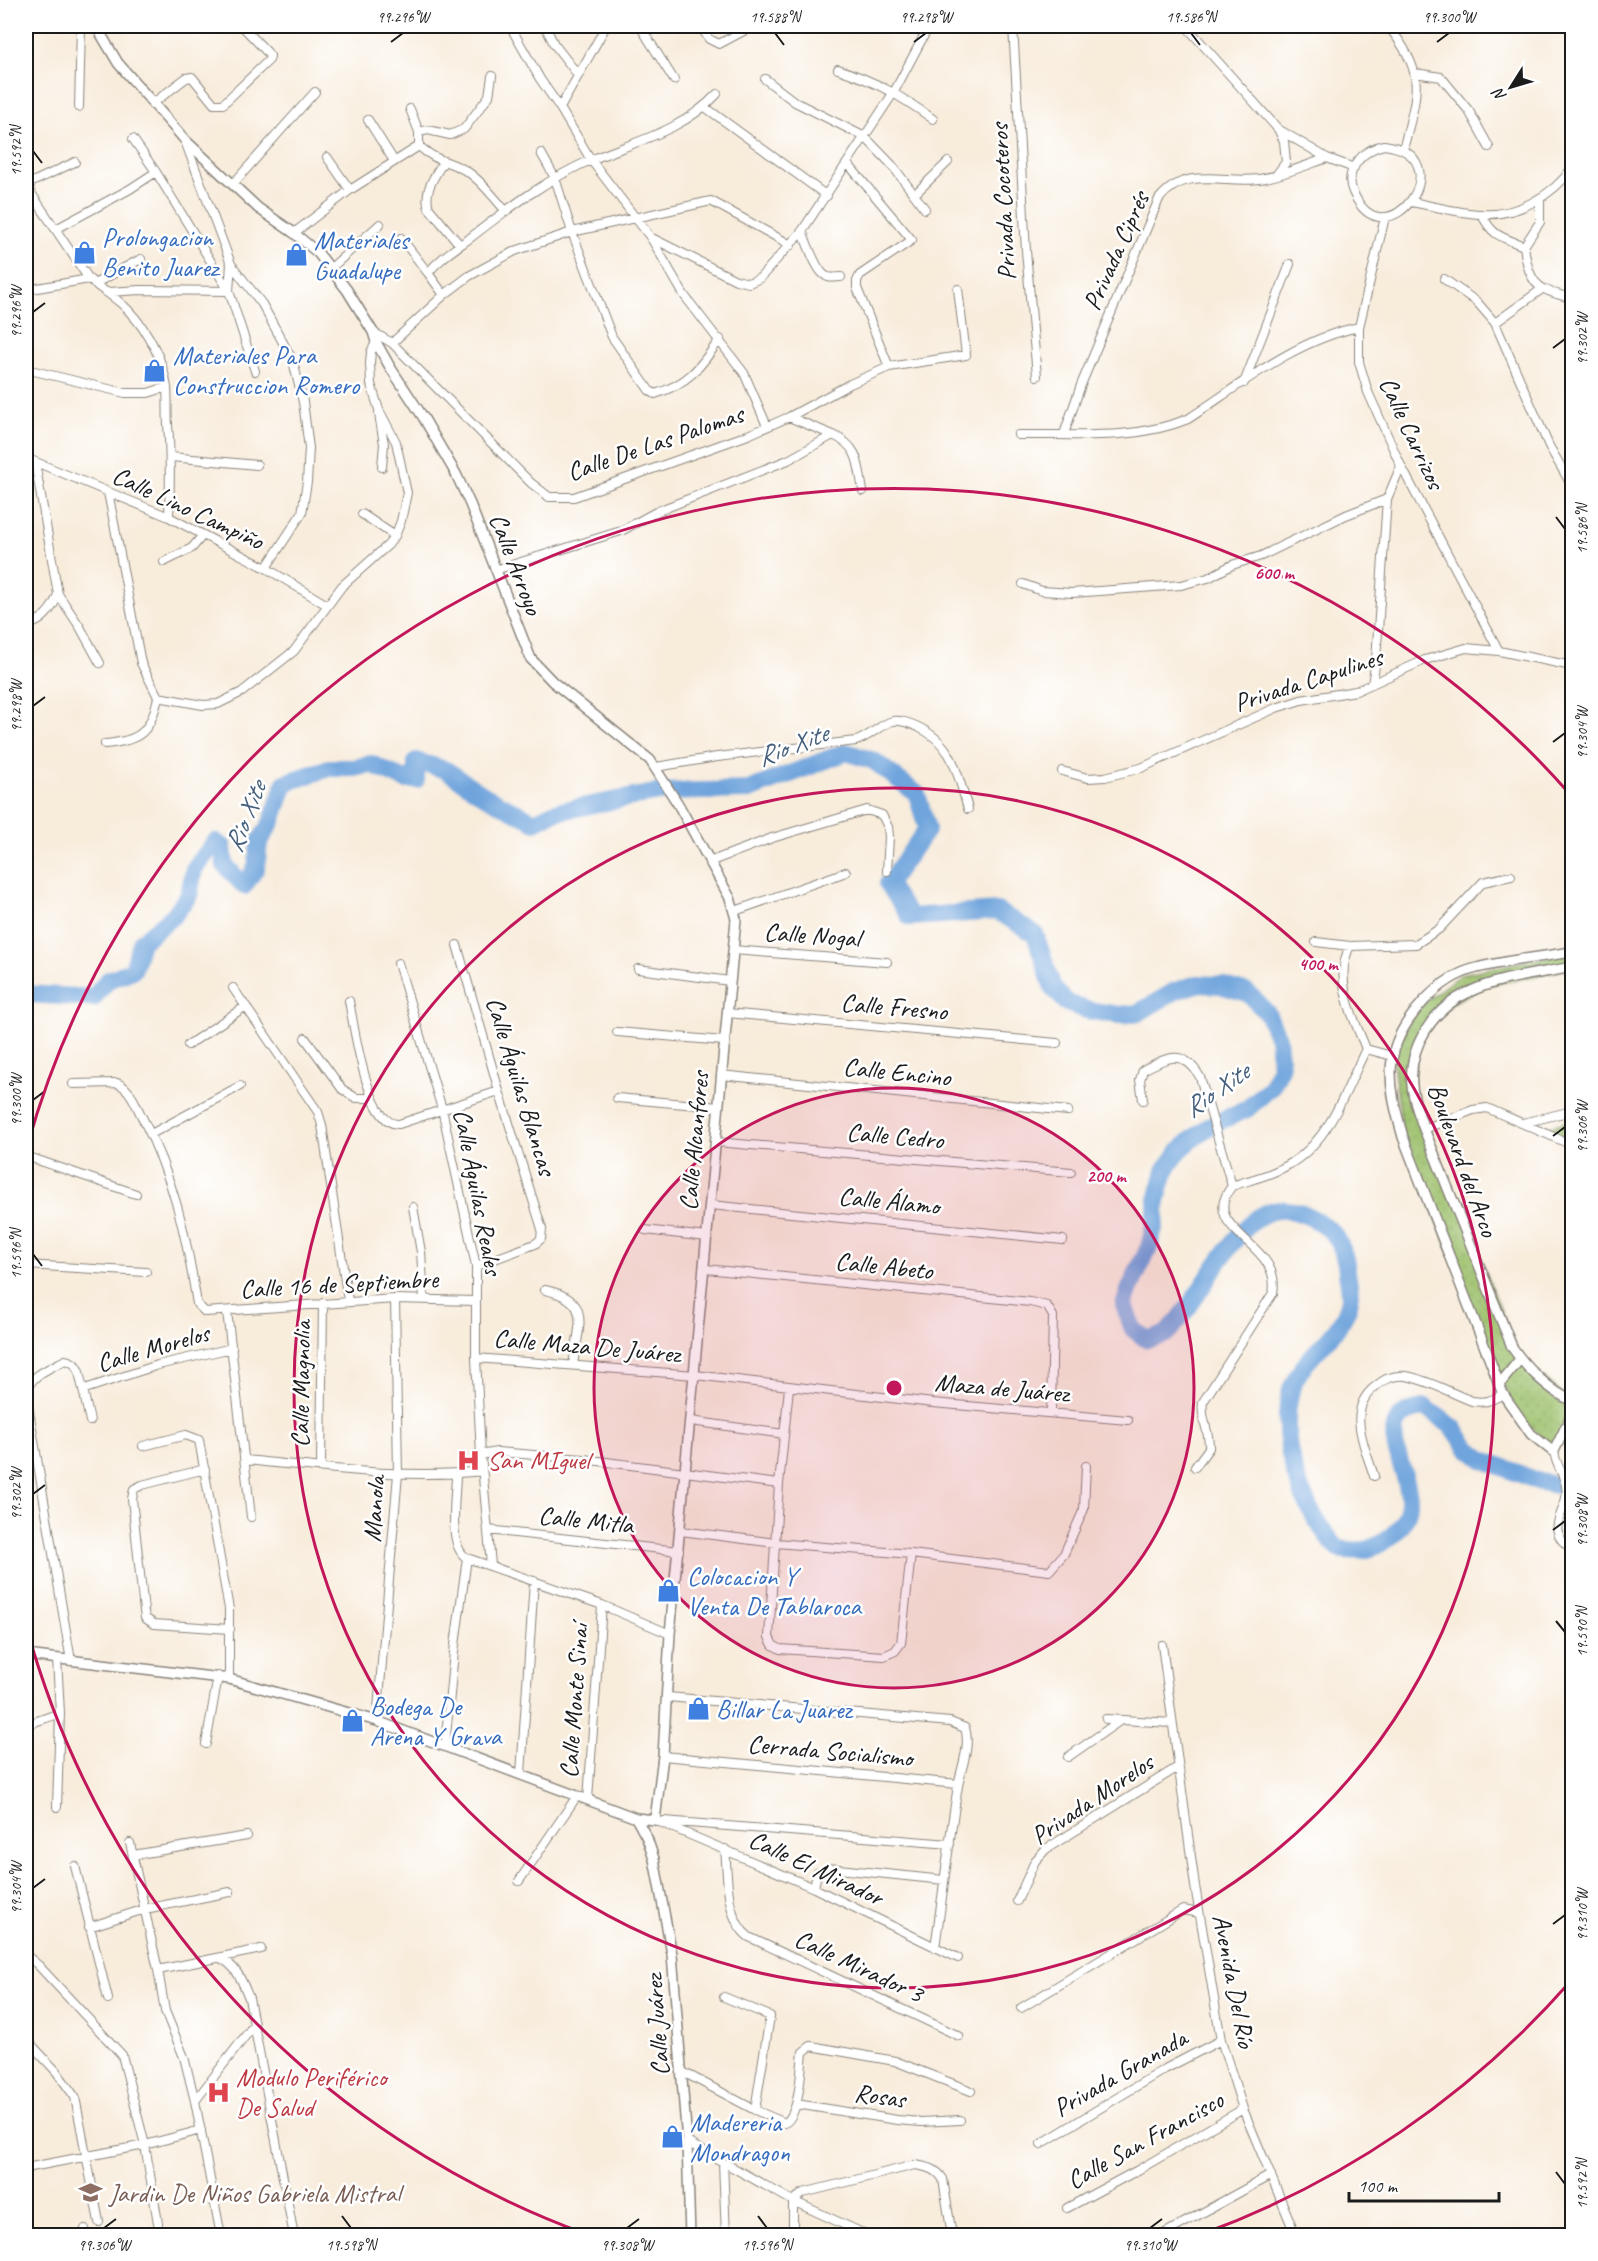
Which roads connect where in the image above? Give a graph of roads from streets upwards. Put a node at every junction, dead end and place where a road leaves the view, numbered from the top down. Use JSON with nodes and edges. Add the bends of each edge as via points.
{"nodes":[{"id":1,"x":81,"y":26,"type":"edge"},
{"id":2,"x":96,"y":26,"type":"edge"},
{"id":3,"x":242,"y":26,"type":"edge"},
{"id":4,"x":510,"y":26,"type":"edge"},
{"id":5,"x":545,"y":26,"type":"edge"},
{"id":6,"x":606,"y":26,"type":"edge"},
{"id":7,"x":640,"y":26,"type":"edge"},
{"id":8,"x":700,"y":26,"type":"edge"},
{"id":9,"x":753,"y":26,"type":"edge"},
{"id":10,"x":1013,"y":26,"type":"edge"},
{"id":11,"x":1186,"y":26,"type":"edge"},
{"id":12,"x":1388,"y":26,"type":"edge"},
{"id":13,"x":903,"y":28,"type":"dead end"},
{"id":14,"x":927,"y":29,"type":"edge"},
{"id":15,"x":838,"y":69,"type":"dead end"},
{"id":16,"x":1415,"y":73,"type":"junction"},
{"id":17,"x":578,"y":75,"type":"junction"},
{"id":18,"x":492,"y":76,"type":"dead end"},
{"id":19,"x":765,"y":79,"type":"dead end"},
{"id":20,"x":674,"y":80,"type":"dead end"},
{"id":21,"x":315,"y":92,"type":"dead end"},
{"id":22,"x":894,"y":92,"type":"junction"},
{"id":23,"x":717,"y":94,"type":"dead end"},
{"id":24,"x":152,"y":104,"type":"junction"},
{"id":25,"x":79,"y":107,"type":"dead end"},
{"id":26,"x":705,"y":107,"type":"junction"},
{"id":27,"x":560,"y":108,"type":"junction"},
{"id":28,"x":410,"y":109,"type":"dead end"},
{"id":29,"x":933,"y":119,"type":"dead end"},
{"id":30,"x":368,"y":120,"type":"dead end"},
{"id":31,"x":1278,"y":129,"type":"junction"},
{"id":32,"x":419,"y":132,"type":"junction"},
{"id":33,"x":865,"y":136,"type":"junction"},
{"id":34,"x":133,"y":139,"type":"dead end"},
{"id":35,"x":185,"y":140,"type":"junction"},
{"id":36,"x":419,"y":146,"type":"junction"},
{"id":37,"x":1489,"y":147,"type":"dead end"},
{"id":38,"x":1403,"y":150,"type":"junction"},
{"id":39,"x":541,"y":153,"type":"dead end"},
{"id":40,"x":327,"y":157,"type":"dead end"},
{"id":41,"x":1327,"y":158,"type":"junction"},
{"id":42,"x":591,"y":160,"type":"junction"},
{"id":43,"x":394,"y":161,"type":"junction"},
{"id":44,"x":75,"y":162,"type":"dead end"},
{"id":45,"x":443,"y":162,"type":"junction"},
{"id":46,"x":948,"y":162,"type":"dead end"},
{"id":47,"x":848,"y":164,"type":"junction"},
{"id":48,"x":1354,"y":168,"type":"junction"},
{"id":49,"x":1572,"y":168,"type":"edge"},
{"id":50,"x":156,"y":172,"type":"junction"},
{"id":51,"x":1276,"y":176,"type":"junction"},
{"id":52,"x":555,"y":178,"type":"junction"},
{"id":53,"x":26,"y":183,"type":"edge"},
{"id":54,"x":233,"y":184,"type":"junction"},
{"id":55,"x":350,"y":190,"type":"junction"},
{"id":56,"x":28,"y":194,"type":"edge"},
{"id":57,"x":915,"y":194,"type":"junction"},
{"id":58,"x":827,"y":196,"type":"junction"},
{"id":59,"x":1540,"y":199,"type":"junction"},
{"id":60,"x":1411,"y":202,"type":"junction"},
{"id":61,"x":925,"y":208,"type":"dead end"},
{"id":62,"x":505,"y":210,"type":"junction"},
{"id":63,"x":1482,"y":215,"type":"junction"},
{"id":64,"x":1385,"y":217,"type":"junction"},
{"id":65,"x":638,"y":219,"type":"junction"},
{"id":66,"x":380,"y":224,"type":"dead end"},
{"id":67,"x":56,"y":229,"type":"junction"},
{"id":68,"x":802,"y":231,"type":"junction"},
{"id":69,"x":572,"y":232,"type":"junction"},
{"id":70,"x":294,"y":233,"type":"junction"},
{"id":71,"x":401,"y":238,"type":"dead end"},
{"id":72,"x":651,"y":238,"type":"junction"},
{"id":73,"x":460,"y":245,"type":"junction"},
{"id":74,"x":791,"y":245,"type":"junction"},
{"id":75,"x":1524,"y":246,"type":"junction"},
{"id":76,"x":141,"y":259,"type":"dead end"},
{"id":77,"x":231,"y":264,"type":"junction"},
{"id":78,"x":1290,"y":264,"type":"dead end"},
{"id":79,"x":331,"y":268,"type":"junction"},
{"id":80,"x":428,"y":273,"type":"junction"},
{"id":81,"x":841,"y":277,"type":"dead end"},
{"id":82,"x":1444,"y":279,"type":"dead end"},
{"id":83,"x":91,"y":281,"type":"junction"},
{"id":84,"x":957,"y":288,"type":"dead end"},
{"id":85,"x":1542,"y":289,"type":"junction"},
{"id":86,"x":26,"y":290,"type":"edge"},
{"id":87,"x":229,"y":291,"type":"junction"},
{"id":88,"x":109,"y":292,"type":"junction"},
{"id":89,"x":444,"y":295,"type":"junction"},
{"id":90,"x":1572,"y":299,"type":"edge"},
{"id":91,"x":1495,"y":323,"type":"junction"},
{"id":92,"x":1359,"y":327,"type":"junction"},
{"id":93,"x":373,"y":332,"type":"junction"},
{"id":94,"x":720,"y":339,"type":"junction"},
{"id":95,"x":376,"y":342,"type":"junction"},
{"id":96,"x":392,"y":344,"type":"junction"},
{"id":97,"x":889,"y":367,"type":"junction"},
{"id":98,"x":26,"y":369,"type":"edge"},
{"id":99,"x":255,"y":371,"type":"dead end"},
{"id":100,"x":1037,"y":376,"type":"dead end"},
{"id":101,"x":1244,"y":383,"type":"junction"},
{"id":102,"x":167,"y":387,"type":"junction"},
{"id":103,"x":379,"y":410,"type":"junction"},
{"id":104,"x":789,"y":417,"type":"junction"},
{"id":105,"x":767,"y":426,"type":"junction"},
{"id":106,"x":1064,"y":434,"type":"junction"},
{"id":107,"x":833,"y":435,"type":"junction"},
{"id":108,"x":1018,"y":435,"type":"dead end"},
{"id":109,"x":171,"y":457,"type":"junction"},
{"id":110,"x":26,"y":458,"type":"edge"},
{"id":111,"x":35,"y":462,"type":"junction"},
{"id":112,"x":257,"y":465,"type":"dead end"},
{"id":113,"x":1401,"y":466,"type":"junction"},
{"id":114,"x":382,"y":467,"type":"dead end"},
{"id":115,"x":1572,"y":486,"type":"edge"},
{"id":116,"x":862,"y":491,"type":"dead end"},
{"id":117,"x":108,"y":492,"type":"junction"},
{"id":118,"x":1387,"y":499,"type":"junction"},
{"id":119,"x":362,"y":514,"type":"dead end"},
{"id":120,"x":169,"y":517,"type":"junction"},
{"id":121,"x":203,"y":535,"type":"junction"},
{"id":122,"x":394,"y":536,"type":"junction"},
{"id":123,"x":164,"y":562,"type":"dead end"},
{"id":124,"x":266,"y":568,"type":"junction"},
{"id":125,"x":495,"y":570,"type":"junction"},
{"id":126,"x":1023,"y":584,"type":"dead end"},
{"id":127,"x":58,"y":594,"type":"junction"},
{"id":128,"x":327,"y":605,"type":"junction"},
{"id":129,"x":30,"y":623,"type":"edge"},
{"id":130,"x":1499,"y":651,"type":"junction"},
{"id":131,"x":100,"y":663,"type":"dead end"},
{"id":132,"x":1572,"y":666,"type":"edge"},
{"id":133,"x":1372,"y":684,"type":"junction"},
{"id":134,"x":158,"y":698,"type":"junction"},
{"id":135,"x":105,"y":744,"type":"dead end"},
{"id":136,"x":656,"y":767,"type":"junction"},
{"id":137,"x":1062,"y":771,"type":"dead end"},
{"id":138,"x":968,"y":809,"type":"dead end"},
{"id":139,"x":709,"y":862,"type":"junction"},
{"id":140,"x":887,"y":871,"type":"dead end"},
{"id":141,"x":846,"y":872,"type":"dead end"},
{"id":142,"x":1511,"y":876,"type":"dead end"},
{"id":143,"x":735,"y":911,"type":"junction"},
{"id":144,"x":1316,"y":942,"type":"dead end"},
{"id":145,"x":458,"y":945,"type":"dead end"},
{"id":146,"x":1350,"y":946,"type":"junction"},
{"id":147,"x":733,"y":950,"type":"junction"},
{"id":148,"x":1572,"y":952,"type":"edge"},
{"id":149,"x":887,"y":962,"type":"dead end"},
{"id":150,"x":398,"y":963,"type":"dead end"},
{"id":151,"x":1572,"y":968,"type":"edge"},
{"id":152,"x":638,"y":969,"type":"dead end"},
{"id":153,"x":730,"y":981,"type":"junction"},
{"id":154,"x":233,"y":988,"type":"dead end"},
{"id":155,"x":349,"y":1000,"type":"dead end"},
{"id":156,"x":246,"y":1006,"type":"junction"},
{"id":157,"x":727,"y":1013,"type":"junction"},
{"id":158,"x":617,"y":1032,"type":"dead end"},
{"id":159,"x":305,"y":1038,"type":"dead end"},
{"id":160,"x":724,"y":1041,"type":"junction"},
{"id":161,"x":1057,"y":1043,"type":"dead end"},
{"id":162,"x":189,"y":1046,"type":"dead end"},
{"id":163,"x":1366,"y":1048,"type":"junction"},
{"id":164,"x":1392,"y":1056,"type":"junction"},
{"id":165,"x":721,"y":1075,"type":"junction"},
{"id":166,"x":26,"y":1082,"type":"edge"},
{"id":167,"x":73,"y":1084,"type":"dead end"},
{"id":168,"x":240,"y":1086,"type":"dead end"},
{"id":169,"x":26,"y":1090,"type":"edge"},
{"id":170,"x":499,"y":1091,"type":"junction"},
{"id":171,"x":372,"y":1098,"type":"junction"},
{"id":172,"x":617,"y":1098,"type":"dead end"},
{"id":173,"x":1143,"y":1100,"type":"dead end"},
{"id":174,"x":719,"y":1107,"type":"junction"},
{"id":175,"x":442,"y":1109,"type":"junction"},
{"id":176,"x":1068,"y":1111,"type":"dead end"},
{"id":177,"x":1572,"y":1111,"type":"edge"},
{"id":178,"x":1523,"y":1123,"type":"junction"},
{"id":179,"x":1424,"y":1129,"type":"junction"},
{"id":180,"x":151,"y":1134,"type":"junction"},
{"id":181,"x":716,"y":1142,"type":"junction"},
{"id":182,"x":1572,"y":1145,"type":"edge"},
{"id":183,"x":26,"y":1156,"type":"edge"},
{"id":184,"x":1071,"y":1172,"type":"dead end"},
{"id":185,"x":1232,"y":1186,"type":"junction"},
{"id":186,"x":136,"y":1194,"type":"dead end"},
{"id":187,"x":710,"y":1205,"type":"junction"},
{"id":188,"x":412,"y":1207,"type":"dead end"},
{"id":189,"x":645,"y":1230,"type":"dead end"},
{"id":190,"x":707,"y":1237,"type":"junction"},
{"id":191,"x":1063,"y":1240,"type":"dead end"},
{"id":192,"x":26,"y":1265,"type":"edge"},
{"id":193,"x":476,"y":1266,"type":"junction"},
{"id":194,"x":706,"y":1269,"type":"junction"},
{"id":195,"x":146,"y":1272,"type":"dead end"},
{"id":196,"x":545,"y":1290,"type":"dead end"},
{"id":197,"x":395,"y":1299,"type":"junction"},
{"id":198,"x":424,"y":1299,"type":"junction"},
{"id":199,"x":475,"y":1301,"type":"junction"},
{"id":200,"x":348,"y":1302,"type":"junction"},
{"id":201,"x":323,"y":1303,"type":"junction"},
{"id":202,"x":227,"y":1311,"type":"junction"},
{"id":203,"x":232,"y":1348,"type":"junction"},
{"id":204,"x":476,"y":1358,"type":"junction"},
{"id":205,"x":1520,"y":1359,"type":"junction"},
{"id":206,"x":573,"y":1365,"type":"junction"},
{"id":207,"x":694,"y":1375,"type":"junction"},
{"id":208,"x":789,"y":1388,"type":"junction"},
{"id":209,"x":85,"y":1389,"type":"junction"},
{"id":210,"x":1501,"y":1390,"type":"junction"},
{"id":211,"x":1572,"y":1401,"type":"edge"},
{"id":212,"x":1051,"y":1413,"type":"junction"},
{"id":213,"x":1572,"y":1414,"type":"edge"},
{"id":214,"x":1128,"y":1420,"type":"dead end"},
{"id":215,"x":90,"y":1421,"type":"dead end"},
{"id":216,"x":691,"y":1421,"type":"junction"},
{"id":217,"x":784,"y":1434,"type":"junction"},
{"id":218,"x":143,"y":1446,"type":"dead end"},
{"id":219,"x":1554,"y":1450,"type":"junction"},
{"id":220,"x":481,"y":1455,"type":"junction"},
{"id":221,"x":245,"y":1460,"type":"junction"},
{"id":222,"x":321,"y":1466,"type":"junction"},
{"id":223,"x":1086,"y":1466,"type":"dead end"},
{"id":224,"x":1195,"y":1467,"type":"dead end"},
{"id":225,"x":205,"y":1469,"type":"junction"},
{"id":226,"x":482,"y":1471,"type":"junction"},
{"id":227,"x":686,"y":1473,"type":"junction"},
{"id":228,"x":398,"y":1474,"type":"junction"},
{"id":229,"x":456,"y":1474,"type":"junction"},
{"id":230,"x":1374,"y":1476,"type":"dead end"},
{"id":231,"x":779,"y":1484,"type":"junction"},
{"id":232,"x":251,"y":1517,"type":"dead end"},
{"id":233,"x":488,"y":1530,"type":"junction"},
{"id":234,"x":681,"y":1531,"type":"junction"},
{"id":235,"x":776,"y":1542,"type":"junction"},
{"id":236,"x":1572,"y":1549,"type":"edge"},
{"id":237,"x":679,"y":1551,"type":"junction"},
{"id":238,"x":911,"y":1554,"type":"junction"},
{"id":239,"x":467,"y":1558,"type":"junction"},
{"id":240,"x":491,"y":1565,"type":"junction"},
{"id":241,"x":534,"y":1581,"type":"junction"},
{"id":242,"x":602,"y":1605,"type":"junction"},
{"id":243,"x":230,"y":1629,"type":"junction"},
{"id":244,"x":670,"y":1635,"type":"junction"},
{"id":245,"x":1162,"y":1645,"type":"dead end"},
{"id":246,"x":26,"y":1655,"type":"edge"},
{"id":247,"x":57,"y":1659,"type":"junction"},
{"id":248,"x":71,"y":1661,"type":"junction"},
{"id":249,"x":218,"y":1676,"type":"junction"},
{"id":250,"x":230,"y":1678,"type":"junction"},
{"id":251,"x":668,"y":1697,"type":"junction"},
{"id":252,"x":60,"y":1713,"type":"junction"},
{"id":253,"x":1106,"y":1719,"type":"dead end"},
{"id":254,"x":1121,"y":1720,"type":"junction"},
{"id":255,"x":377,"y":1721,"type":"junction"},
{"id":256,"x":1172,"y":1723,"type":"junction"},
{"id":257,"x":26,"y":1725,"type":"edge"},
{"id":258,"x":206,"y":1744,"type":"dead end"},
{"id":259,"x":445,"y":1746,"type":"junction"},
{"id":260,"x":663,"y":1756,"type":"junction"},
{"id":261,"x":1068,"y":1757,"type":"dead end"},
{"id":262,"x":1178,"y":1767,"type":"junction"},
{"id":263,"x":520,"y":1774,"type":"junction"},
{"id":264,"x":958,"y":1784,"type":"junction"},
{"id":265,"x":577,"y":1796,"type":"junction"},
{"id":266,"x":588,"y":1799,"type":"junction"},
{"id":267,"x":57,"y":1807,"type":"dead end"},
{"id":268,"x":636,"y":1818,"type":"junction"},
{"id":269,"x":655,"y":1820,"type":"junction"},
{"id":270,"x":247,"y":1836,"type":"dead end"},
{"id":271,"x":130,"y":1843,"type":"dead end"},
{"id":272,"x":950,"y":1844,"type":"junction"},
{"id":273,"x":725,"y":1849,"type":"junction"},
{"id":274,"x":133,"y":1855,"type":"junction"},
{"id":275,"x":75,"y":1866,"type":"dead end"},
{"id":276,"x":944,"y":1880,"type":"junction"},
{"id":277,"x":519,"y":1881,"type":"dead end"},
{"id":278,"x":814,"y":1888,"type":"junction"},
{"id":279,"x":230,"y":1892,"type":"dead end"},
{"id":280,"x":1017,"y":1901,"type":"dead end"},
{"id":281,"x":145,"y":1909,"type":"junction"},
{"id":282,"x":1199,"y":1913,"type":"junction"},
{"id":283,"x":89,"y":1927,"type":"junction"},
{"id":284,"x":935,"y":1947,"type":"junction"},
{"id":285,"x":261,"y":1949,"type":"dead end"},
{"id":286,"x":26,"y":1955,"type":"edge"},
{"id":287,"x":220,"y":1958,"type":"junction"},
{"id":288,"x":958,"y":1958,"type":"dead end"},
{"id":289,"x":158,"y":1970,"type":"junction"},
{"id":290,"x":724,"y":1997,"type":"dead end"},
{"id":291,"x":108,"y":1999,"type":"dead end"},
{"id":292,"x":1021,"y":2008,"type":"dead end"},
{"id":293,"x":253,"y":2026,"type":"junction"},
{"id":294,"x":958,"y":2036,"type":"dead end"},
{"id":295,"x":26,"y":2039,"type":"edge"},
{"id":296,"x":1221,"y":2040,"type":"junction"},
{"id":297,"x":681,"y":2071,"type":"junction"},
{"id":298,"x":971,"y":2091,"type":"dead end"},
{"id":299,"x":195,"y":2101,"type":"junction"},
{"id":300,"x":796,"y":2104,"type":"junction"},
{"id":301,"x":1243,"y":2109,"type":"junction"},
{"id":302,"x":755,"y":2110,"type":"junction"},
{"id":303,"x":960,"y":2120,"type":"dead end"},
{"id":304,"x":201,"y":2130,"type":"junction"},
{"id":305,"x":687,"y":2142,"type":"junction"},
{"id":306,"x":1041,"y":2144,"type":"dead end"},
{"id":307,"x":145,"y":2145,"type":"junction"},
{"id":308,"x":87,"y":2155,"type":"junction"},
{"id":309,"x":723,"y":2162,"type":"junction"},
{"id":310,"x":28,"y":2165,"type":"edge"},
{"id":311,"x":1271,"y":2175,"type":"junction"},
{"id":312,"x":793,"y":2201,"type":"junction"},
{"id":313,"x":1067,"y":2208,"type":"dead end"},
{"id":314,"x":99,"y":2222,"type":"dead end"},
{"id":315,"x":158,"y":2223,"type":"dead end"},
{"id":316,"x":221,"y":2235,"type":"edge"},
{"id":317,"x":294,"y":2235,"type":"edge"},
{"id":318,"x":690,"y":2235,"type":"edge"},
{"id":319,"x":726,"y":2235,"type":"edge"},
{"id":320,"x":793,"y":2235,"type":"edge"},
{"id":321,"x":869,"y":2235,"type":"edge"},
{"id":322,"x":952,"y":2235,"type":"edge"},
{"id":323,"x":1160,"y":2235,"type":"edge"},
{"id":324,"x":1296,"y":2235,"type":"edge"}],
"edges":[{"from":1,"to":25,"type":"street"},
{"from":2,"to":24,"type":"street","name":"Calle Arroyo","via":[[118,63]]},
{"from":3,"to":24,"type":"street","via":[[270,56],[223,104],[214,104],[192,77]]},
{"from":4,"to":27,"type":"street"},
{"from":5,"to":17,"type":"street"},
{"from":6,"to":17,"type":"street"},
{"from":7,"to":20,"type":"street"},
{"from":8,"to":9,"type":"street","via":[[716,44]]},
{"from":10,"to":100,"type":"street","name":"Privada Cocoteros"},
{"from":11,"to":31,"type":"street"},
{"from":12,"to":16,"type":"street","via":[[1405,47]]},
{"from":13,"to":14,"type":"street"},
{"from":14,"to":22,"type":"street"},
{"from":15,"to":22,"type":"street"},
{"from":16,"to":37,"type":"street","via":[[1441,77],[1469,111]]},
{"from":16,"to":38,"type":"street","via":[[1417,92]]},
{"from":17,"to":27,"type":"street"},
{"from":18,"to":32,"type":"street","via":[[489,96],[464,129],[450,135]]},
{"from":19,"to":33,"type":"street","via":[[795,102]]},
{"from":21,"to":54,"type":"street"},
{"from":22,"to":29,"type":"street"},
{"from":22,"to":33,"type":"street"},
{"from":23,"to":26,"type":"street"},
{"from":24,"to":35,"type":"street","name":"Calle Arroyo"},
{"from":26,"to":42,"type":"street","via":[[675,127]]},
{"from":26,"to":58,"type":"street"},
{"from":27,"to":42,"type":"street"},
{"from":28,"to":32,"type":"street"},
{"from":30,"to":43,"type":"street"},
{"from":31,"to":41,"type":"street"},
{"from":31,"to":51,"type":"street","via":[[1284,141],[1286,162]]},
{"from":32,"to":36,"type":"street"},
{"from":33,"to":47,"type":"street"},
{"from":33,"to":57,"type":"street"},
{"from":34,"to":50,"type":"street"},
{"from":35,"to":54,"type":"street","name":"Calle Arroyo"},
{"from":35,"to":77,"type":"street"},
{"from":36,"to":43,"type":"street"},
{"from":36,"to":45,"type":"street"},
{"from":38,"to":48,"type":"street","via":[[1384,145],[1374,147]]},
{"from":38,"to":60,"type":"street","via":[[1418,167],[1420,178]]},
{"from":39,"to":52,"type":"street"},
{"from":40,"to":55,"type":"street"},
{"from":41,"to":48,"type":"street"},
{"from":41,"to":51,"type":"street","name":"Privada Ciprés"},
{"from":42,"to":52,"type":"street"},
{"from":42,"to":65,"type":"street"},
{"from":43,"to":55,"type":"street"},
{"from":44,"to":53,"type":"street"},
{"from":45,"to":62,"type":"street","via":[[467,171]]},
{"from":45,"to":73,"type":"street","via":[[428,190],[427,202]]},
{"from":46,"to":57,"type":"street"},
{"from":47,"to":58,"type":"street"},
{"from":47,"to":97,"type":"street","via":[[912,240],[856,281]]},
{"from":48,"to":64,"type":"street","via":[[1351,188],[1356,198],[1373,214]]},
{"from":49,"to":59,"type":"street"},
{"from":50,"to":67,"type":"street"},
{"from":50,"to":87,"type":"street"},
{"from":51,"to":106,"type":"street","name":"Privada Ciprés","via":[[1247,180],[1199,178],[1181,182],[1163,194]]},
{"from":52,"to":62,"type":"street"},
{"from":52,"to":69,"type":"street"},
{"from":53,"to":56,"type":"street"},
{"from":54,"to":70,"type":"street","name":"Calle Arroyo","via":[[258,208]]},
{"from":55,"to":70,"type":"street"},
{"from":56,"to":67,"type":"street"},
{"from":57,"to":61,"type":"street"},
{"from":58,"to":68,"type":"street"},
{"from":59,"to":63,"type":"street","via":[[1510,211]]},
{"from":59,"to":75,"type":"street","via":[[1540,222]]},
{"from":60,"to":63,"type":"street"},
{"from":60,"to":64,"type":"street","via":[[1403,211]]},
{"from":62,"to":73,"type":"street"},
{"from":63,"to":75,"type":"street","via":[[1489,229]]},
{"from":64,"to":92,"type":"street","name":"Calle Carrizos"},
{"from":65,"to":69,"type":"street"},
{"from":65,"to":72,"type":"street"},
{"from":65,"to":74,"type":"street","via":[[711,201]]},
{"from":66,"to":79,"type":"street"},
{"from":67,"to":83,"type":"street"},
{"from":68,"to":74,"type":"street"},
{"from":68,"to":81,"type":"street","via":[[823,275]]},
{"from":69,"to":89,"type":"street","via":[[497,260]]},
{"from":69,"to":94,"type":"street","via":[[612,337],[649,390],[655,394],[669,389],[696,372]]},
{"from":70,"to":79,"type":"street","name":"Calle Arroyo"},
{"from":71,"to":80,"type":"street"},
{"from":72,"to":74,"type":"street","via":[[745,283],[760,278]]},
{"from":72,"to":94,"type":"street","via":[[684,295]]},
{"from":73,"to":80,"type":"street","via":[[437,261]]},
{"from":75,"to":85,"type":"street","via":[[1527,266]]},
{"from":76,"to":83,"type":"street"},
{"from":77,"to":87,"type":"street"},
{"from":77,"to":124,"type":"street","via":[[262,304],[293,362],[309,448],[302,513]]},
{"from":78,"to":101,"type":"street"},
{"from":79,"to":93,"type":"street","name":"Calle Arroyo"},
{"from":80,"to":89,"type":"street"},
{"from":82,"to":91,"type":"street","via":[[1477,302]]},
{"from":83,"to":86,"type":"street"},
{"from":83,"to":88,"type":"street"},
{"from":84,"to":97,"type":"street","name":"Calle De Las Palomas","via":[[966,356]]},
{"from":85,"to":90,"type":"street"},
{"from":85,"to":91,"type":"street"},
{"from":87,"to":88,"type":"street"},
{"from":87,"to":99,"type":"street"},
{"from":88,"to":102,"type":"street","via":[[129,310],[147,336],[163,367]]},
{"from":89,"to":96,"type":"street"},
{"from":91,"to":115,"type":"street","via":[[1549,446]]},
{"from":92,"to":101,"type":"street","via":[[1334,332],[1298,349]]},
{"from":92,"to":113,"type":"street","name":"Calle Carrizos","via":[[1359,362],[1365,382]]},
{"from":93,"to":95,"type":"street","name":"Calle Arroyo"},
{"from":93,"to":96,"type":"street","name":"Calle De Las Palomas"},
{"from":94,"to":105,"type":"street","via":[[744,373]]},
{"from":95,"to":103,"type":"street","via":[[370,363]]},
{"from":95,"to":125,"type":"street","name":"Calle Arroyo","via":[[452,466]]},
{"from":96,"to":105,"type":"street","name":"Calle De Las Palomas","via":[[549,497],[574,497]]},
{"from":97,"to":104,"type":"street","name":"Calle De Las Palomas"},
{"from":98,"to":102,"type":"street","via":[[125,393],[148,393]]},
{"from":101,"to":106,"type":"street","via":[[1172,426],[1130,434]]},
{"from":102,"to":109,"type":"street"},
{"from":103,"to":114,"type":"street","via":[[384,444]]},
{"from":103,"to":122,"type":"street","via":[[396,442],[406,483],[405,503]]},
{"from":104,"to":105,"type":"street","name":"Calle De Las Palomas"},
{"from":104,"to":107,"type":"street"},
{"from":106,"to":108,"type":"street"},
{"from":107,"to":116,"type":"street","via":[[852,449]]},
{"from":107,"to":125,"type":"street","via":[[788,460],[667,507],[621,531]]},
{"from":109,"to":112,"type":"street"},
{"from":109,"to":120,"type":"street"},
{"from":110,"to":111,"type":"street","name":"Calle Lino Campiño"},
{"from":111,"to":117,"type":"street","name":"Calle Lino Campiño"},
{"from":111,"to":127,"type":"street"},
{"from":113,"to":118,"type":"street"},
{"from":113,"to":130,"type":"street","name":"Calle Carrizos"},
{"from":117,"to":120,"type":"street","name":"Calle Lino Campiño"},
{"from":117,"to":134,"type":"street","via":[[141,663]]},
{"from":118,"to":126,"type":"street","via":[[1261,556],[1181,585],[1071,593],[1042,591]]},
{"from":118,"to":133,"type":"street"},
{"from":119,"to":122,"type":"street"},
{"from":120,"to":121,"type":"street","name":"Calle Lino Campiño"},
{"from":121,"to":123,"type":"street","via":[[192,548]]},
{"from":121,"to":124,"type":"street","name":"Calle Lino Campiño"},
{"from":122,"to":128,"type":"street"},
{"from":124,"to":128,"type":"street","name":"Calle Lino Campiño"},
{"from":125,"to":136,"type":"street","name":"Calle Arroyo","via":[[534,664]]},
{"from":127,"to":129,"type":"street","via":[[39,621]]},
{"from":127,"to":131,"type":"street"},
{"from":128,"to":134,"type":"street","via":[[294,651],[242,693],[218,704],[202,705]]},
{"from":130,"to":132,"type":"street","name":"Privada Capulines"},
{"from":130,"to":133,"type":"street","name":"Privada Capulines","via":[[1466,648],[1442,653]]},
{"from":133,"to":137,"type":"street","name":"Privada Capulines","via":[[1275,708],[1141,768],[1088,778]]},
{"from":134,"to":135,"type":"street","via":[[153,719],[143,731],[128,742]]},
{"from":136,"to":138,"type":"street","via":[[856,741],[897,721],[926,731],[948,752]]},
{"from":136,"to":139,"type":"street","name":"Calle Arroyo"},
{"from":139,"to":140,"type":"street","via":[[867,810],[879,813],[885,820],[889,837]]},
{"from":139,"to":143,"type":"street","name":"Calle Arroyo"},
{"from":141,"to":143,"type":"street"},
{"from":142,"to":146,"type":"street","via":[[1483,882],[1439,929],[1416,944]]},
{"from":143,"to":147,"type":"street","name":"Calle Alcanfores"},
{"from":144,"to":146,"type":"street"},
{"from":145,"to":170,"type":"street","name":"Calle Águilas Blancas"},
{"from":146,"to":163,"type":"street","via":[[1342,978]]},
{"from":147,"to":149,"type":"street","name":"Calle Nogal"},
{"from":147,"to":153,"type":"street","name":"Calle Alcanfores"},
{"from":148,"to":164,"type":"street","name":"Boulevard del Arco","via":[[1477,968],[1447,980],[1406,1022]]},
{"from":150,"to":175,"type":"street","name":"Calle Águilas Reales"},
{"from":151,"to":179,"type":"street","name":"Boulevard del Arco","via":[[1485,986],[1468,992],[1439,1013],[1419,1040],[1411,1071]]},
{"from":152,"to":153,"type":"street"},
{"from":153,"to":157,"type":"street","name":"Calle Alcanfores"},
{"from":154,"to":156,"type":"street"},
{"from":155,"to":171,"type":"street"},
{"from":156,"to":162,"type":"street"},
{"from":156,"to":200,"type":"street","via":[[318,1112]]},
{"from":157,"to":160,"type":"street","name":"Calle Alcanfores"},
{"from":157,"to":161,"type":"street","name":"Calle Fresno"},
{"from":158,"to":160,"type":"street"},
{"from":159,"to":171,"type":"street","via":[[342,1089],[356,1098]]},
{"from":160,"to":165,"type":"street","name":"Calle Alcanfores"},
{"from":163,"to":164,"type":"street"},
{"from":163,"to":185,"type":"street","via":[[1316,1142],[1283,1168]]},
{"from":164,"to":210,"type":"street","name":"Boulevard del Arco","via":[[1392,1093],[1403,1137]]},
{"from":165,"to":174,"type":"street","name":"Calle Alcanfores"},
{"from":165,"to":176,"type":"street","name":"Calle Encino"},
{"from":166,"to":169,"type":"street"},
{"from":167,"to":180,"type":"street","via":[[123,1085]]},
{"from":168,"to":180,"type":"street"},
{"from":170,"to":175,"type":"street"},
{"from":170,"to":193,"type":"street","name":"Calle Águilas Blancas","via":[[542,1229],[541,1239]]},
{"from":171,"to":175,"type":"street","via":[[394,1125]]},
{"from":172,"to":174,"type":"street"},
{"from":173,"to":185,"type":"street","via":[[1143,1070],[1158,1062],[1182,1058],[1193,1064]]},
{"from":174,"to":181,"type":"street","name":"Calle Alcanfores"},
{"from":175,"to":193,"type":"street","name":"Calle Águilas Reales"},
{"from":177,"to":178,"type":"street"},
{"from":178,"to":179,"type":"street","via":[[1481,1108]]},
{"from":178,"to":182,"type":"street"},
{"from":179,"to":205,"type":"street","name":"Boulevard del Arco"},
{"from":180,"to":202,"type":"street","name":"Calle 16 de Septiembre","via":[[183,1223],[197,1304],[205,1312]]},
{"from":181,"to":184,"type":"street","name":"Calle Cedro"},
{"from":181,"to":187,"type":"street","name":"Calle Alcanfores"},
{"from":183,"to":186,"type":"street"},
{"from":185,"to":224,"type":"street","via":[[1222,1209],[1229,1223],[1268,1263],[1275,1282],[1273,1293],[1207,1393],[1202,1408],[1209,1448]]},
{"from":187,"to":190,"type":"street","name":"Calle Alcanfores"},
{"from":187,"to":191,"type":"street","name":"Calle Álamo"},
{"from":188,"to":198,"type":"street","via":[[421,1252]]},
{"from":189,"to":190,"type":"street"},
{"from":190,"to":194,"type":"street","name":"Calle Alcanfores"},
{"from":192,"to":195,"type":"street"},
{"from":193,"to":199,"type":"street","name":"Calle Águilas Reales"},
{"from":194,"to":207,"type":"street","name":"Calle Alcanfores"},
{"from":194,"to":212,"type":"street","name":"Calle Abeto","via":[[1047,1306],[1053,1316]]},
{"from":196,"to":206,"type":"street","via":[[570,1298],[577,1306]]},
{"from":197,"to":198,"type":"street","name":"Calle 16 de Septiembre"},
{"from":197,"to":200,"type":"street","name":"Calle 16 de Septiembre"},
{"from":197,"to":228,"type":"street","name":"Manola"},
{"from":198,"to":199,"type":"street","name":"Calle 16 de Septiembre"},
{"from":199,"to":204,"type":"street","name":"Calle Águilas Reales"},
{"from":200,"to":201,"type":"street","name":"Calle 16 de Septiembre"},
{"from":201,"to":202,"type":"street","name":"Calle 16 de Septiembre"},
{"from":201,"to":222,"type":"street","name":"Calle Magnolia"},
{"from":202,"to":203,"type":"street"},
{"from":203,"to":209,"type":"street","name":"Calle Morelos","via":[[158,1365]]},
{"from":203,"to":221,"type":"street"},
{"from":204,"to":206,"type":"street","name":"Calle Maza De Juárez"},
{"from":204,"to":220,"type":"street","name":"Calle Águilas Reales"},
{"from":205,"to":210,"type":"street"},
{"from":205,"to":211,"type":"street","name":"Boulevard del Arco"},
{"from":206,"to":207,"type":"street","name":"Calle Maza De Juárez"},
{"from":207,"to":208,"type":"street","name":"Maza de Juárez"},
{"from":207,"to":216,"type":"street","name":"Calle Alcanfores"},
{"from":208,"to":212,"type":"street","name":"Maza de Juárez"},
{"from":208,"to":217,"type":"street"},
{"from":209,"to":215,"type":"street","name":"Calle Morelos"},
{"from":209,"to":248,"type":"street","name":"Calle Morelos","via":[[79,1372],[71,1361],[65,1360],[34,1376],[26,1393]]},
{"from":210,"to":219,"type":"street","name":"Boulevard del Arco","via":[[1531,1434]]},
{"from":210,"to":230,"type":"street","via":[[1486,1403],[1480,1403],[1404,1376],[1380,1382],[1369,1391],[1359,1414],[1359,1428]]},
{"from":212,"to":214,"type":"street","name":"Maza de Juárez"},
{"from":213,"to":219,"type":"street"},
{"from":216,"to":217,"type":"street"},
{"from":216,"to":227,"type":"street","name":"Calle Alcanfores"},
{"from":217,"to":231,"type":"street"},
{"from":218,"to":225,"type":"street","via":[[186,1435],[196,1437]]},
{"from":219,"to":236,"type":"street","via":[[1567,1488],[1557,1529]]},
{"from":220,"to":226,"type":"street","name":"Calle Águilas Reales"},
{"from":220,"to":227,"type":"street","via":[[526,1454]]},
{"from":221,"to":222,"type":"street"},
{"from":221,"to":232,"type":"street"},
{"from":222,"to":228,"type":"street"},
{"from":223,"to":238,"type":"street","via":[[1084,1509],[1064,1554],[1049,1571]]},
{"from":225,"to":243,"type":"street"},
{"from":225,"to":243,"type":"street","via":[[134,1489],[145,1618],[154,1624]]},
{"from":226,"to":229,"type":"street"},
{"from":226,"to":233,"type":"street","name":"Calle Águilas Reales"},
{"from":227,"to":231,"type":"street"},
{"from":227,"to":234,"type":"street","name":"Calle Alcanfores"},
{"from":228,"to":229,"type":"street"},
{"from":228,"to":255,"type":"street","name":"Manola"},
{"from":229,"to":239,"type":"street","via":[[455,1538],[460,1554]]},
{"from":231,"to":235,"type":"street"},
{"from":233,"to":237,"type":"street","name":"Calle Mitla"},
{"from":233,"to":240,"type":"street","name":"Calle Águilas Reales"},
{"from":234,"to":235,"type":"street"},
{"from":234,"to":237,"type":"street","name":"Calle Alcanfores"},
{"from":235,"to":238,"type":"street"},
{"from":235,"to":238,"type":"street","via":[[769,1637],[780,1649],[884,1656],[895,1651],[901,1643]]},
{"from":237,"to":244,"type":"street","name":"Calle Alcanfores"},
{"from":239,"to":240,"type":"street"},
{"from":239,"to":259,"type":"street"},
{"from":240,"to":241,"type":"street"},
{"from":241,"to":242,"type":"street"},
{"from":241,"to":263,"type":"street"},
{"from":242,"to":244,"type":"street"},
{"from":242,"to":266,"type":"street","name":"Calle Monte Sinaí"},
{"from":243,"to":250,"type":"street"},
{"from":244,"to":251,"type":"street","name":"Calle Alcanfores"},
{"from":245,"to":256,"type":"street","name":"Avenida Del Río"},
{"from":246,"to":247,"type":"street"},
{"from":247,"to":248,"type":"street"},
{"from":247,"to":252,"type":"street"},
{"from":248,"to":249,"type":"street"},
{"from":249,"to":250,"type":"street"},
{"from":249,"to":258,"type":"street"},
{"from":250,"to":255,"type":"street"},
{"from":251,"to":260,"type":"street","name":"Calle Alcanfores"},
{"from":251,"to":264,"type":"street","via":[[950,1722],[964,1728],[967,1735]]},
{"from":252,"to":257,"type":"street"},
{"from":252,"to":267,"type":"street"},
{"from":253,"to":254,"type":"street"},
{"from":254,"to":256,"type":"street"},
{"from":254,"to":261,"type":"street"},
{"from":255,"to":259,"type":"street"},
{"from":256,"to":262,"type":"street","name":"Avenida Del Río"},
{"from":259,"to":263,"type":"street"},
{"from":260,"to":264,"type":"street","name":"Cerrada Socialismo"},
{"from":260,"to":269,"type":"street","name":"Calle Alcanfores"},
{"from":262,"to":280,"type":"street","name":"Privada Morelos","via":[[1046,1849],[1035,1860]]},
{"from":262,"to":282,"type":"street","name":"Avenida Del Río"},
{"from":263,"to":265,"type":"street"},
{"from":264,"to":272,"type":"street"},
{"from":265,"to":266,"type":"street"},
{"from":265,"to":277,"type":"street"},
{"from":266,"to":268,"type":"street"},
{"from":268,"to":269,"type":"street"},
{"from":268,"to":297,"type":"street","name":"Calle Juárez","via":[[654,1859],[664,1908],[672,1954]]},
{"from":269,"to":272,"type":"street"},
{"from":269,"to":273,"type":"street","name":"Calle El Mirador"},
{"from":270,"to":274,"type":"street"},
{"from":271,"to":274,"type":"street"},
{"from":272,"to":276,"type":"street"},
{"from":273,"to":278,"type":"street","name":"Calle El Mirador"},
{"from":273,"to":294,"type":"street","name":"Calle Mirador 3","via":[[733,1916],[742,1932]]},
{"from":274,"to":281,"type":"street"},
{"from":275,"to":283,"type":"street"},
{"from":276,"to":278,"type":"street","via":[[829,1868],[817,1873]]},
{"from":276,"to":284,"type":"street"},
{"from":278,"to":284,"type":"street","name":"Calle El Mirador"},
{"from":279,"to":281,"type":"street"},
{"from":281,"to":283,"type":"street"},
{"from":281,"to":289,"type":"street"},
{"from":282,"to":292,"type":"street","via":[[1183,1910]]},
{"from":282,"to":296,"type":"street","name":"Avenida Del Río"},
{"from":283,"to":291,"type":"street"},
{"from":284,"to":288,"type":"street","name":"Calle El Mirador"},
{"from":285,"to":287,"type":"street"},
{"from":286,"to":307,"type":"street","via":[[122,2055]]},
{"from":287,"to":289,"type":"street"},
{"from":287,"to":293,"type":"street","via":[[230,1963],[243,1984]]},
{"from":289,"to":299,"type":"street","via":[[165,2012],[184,2057]]},
{"from":290,"to":302,"type":"street","via":[[770,2016]]},
{"from":293,"to":299,"type":"street"},
{"from":293,"to":317,"type":"street"},
{"from":295,"to":308,"type":"street","via":[[75,2097]]},
{"from":296,"to":301,"type":"street","name":"Avenida Del Río"},
{"from":296,"to":306,"type":"street","name":"Privada Granada","via":[[1163,2070]]},
{"from":297,"to":302,"type":"street"},
{"from":297,"to":305,"type":"street","name":"Calle Juárez"},
{"from":298,"to":300,"type":"street","via":[[896,2061],[811,2046],[803,2052]]},
{"from":299,"to":304,"type":"street"},
{"from":300,"to":302,"type":"street","via":[[785,2123]]},
{"from":300,"to":303,"type":"street","name":"Rosas","via":[[897,2120]]},
{"from":301,"to":311,"type":"street","name":"Avenida Del Río"},
{"from":301,"to":313,"type":"street","name":"Calle San Francisco"},
{"from":304,"to":307,"type":"street"},
{"from":304,"to":316,"type":"street"},
{"from":305,"to":309,"type":"street"},
{"from":305,"to":318,"type":"street","name":"Calle Juárez"},
{"from":307,"to":308,"type":"street"},
{"from":307,"to":315,"type":"street"},
{"from":308,"to":310,"type":"street"},
{"from":308,"to":314,"type":"street"},
{"from":309,"to":312,"type":"street"},
{"from":309,"to":319,"type":"street"},
{"from":311,"to":323,"type":"street"},
{"from":311,"to":324,"type":"street","name":"Avenida Del Río"},
{"from":312,"to":320,"type":"street"},
{"from":312,"to":321,"type":"street"},
{"from":312,"to":322,"type":"street","via":[[803,2193],[915,2165],[929,2167],[943,2179]]}]}
